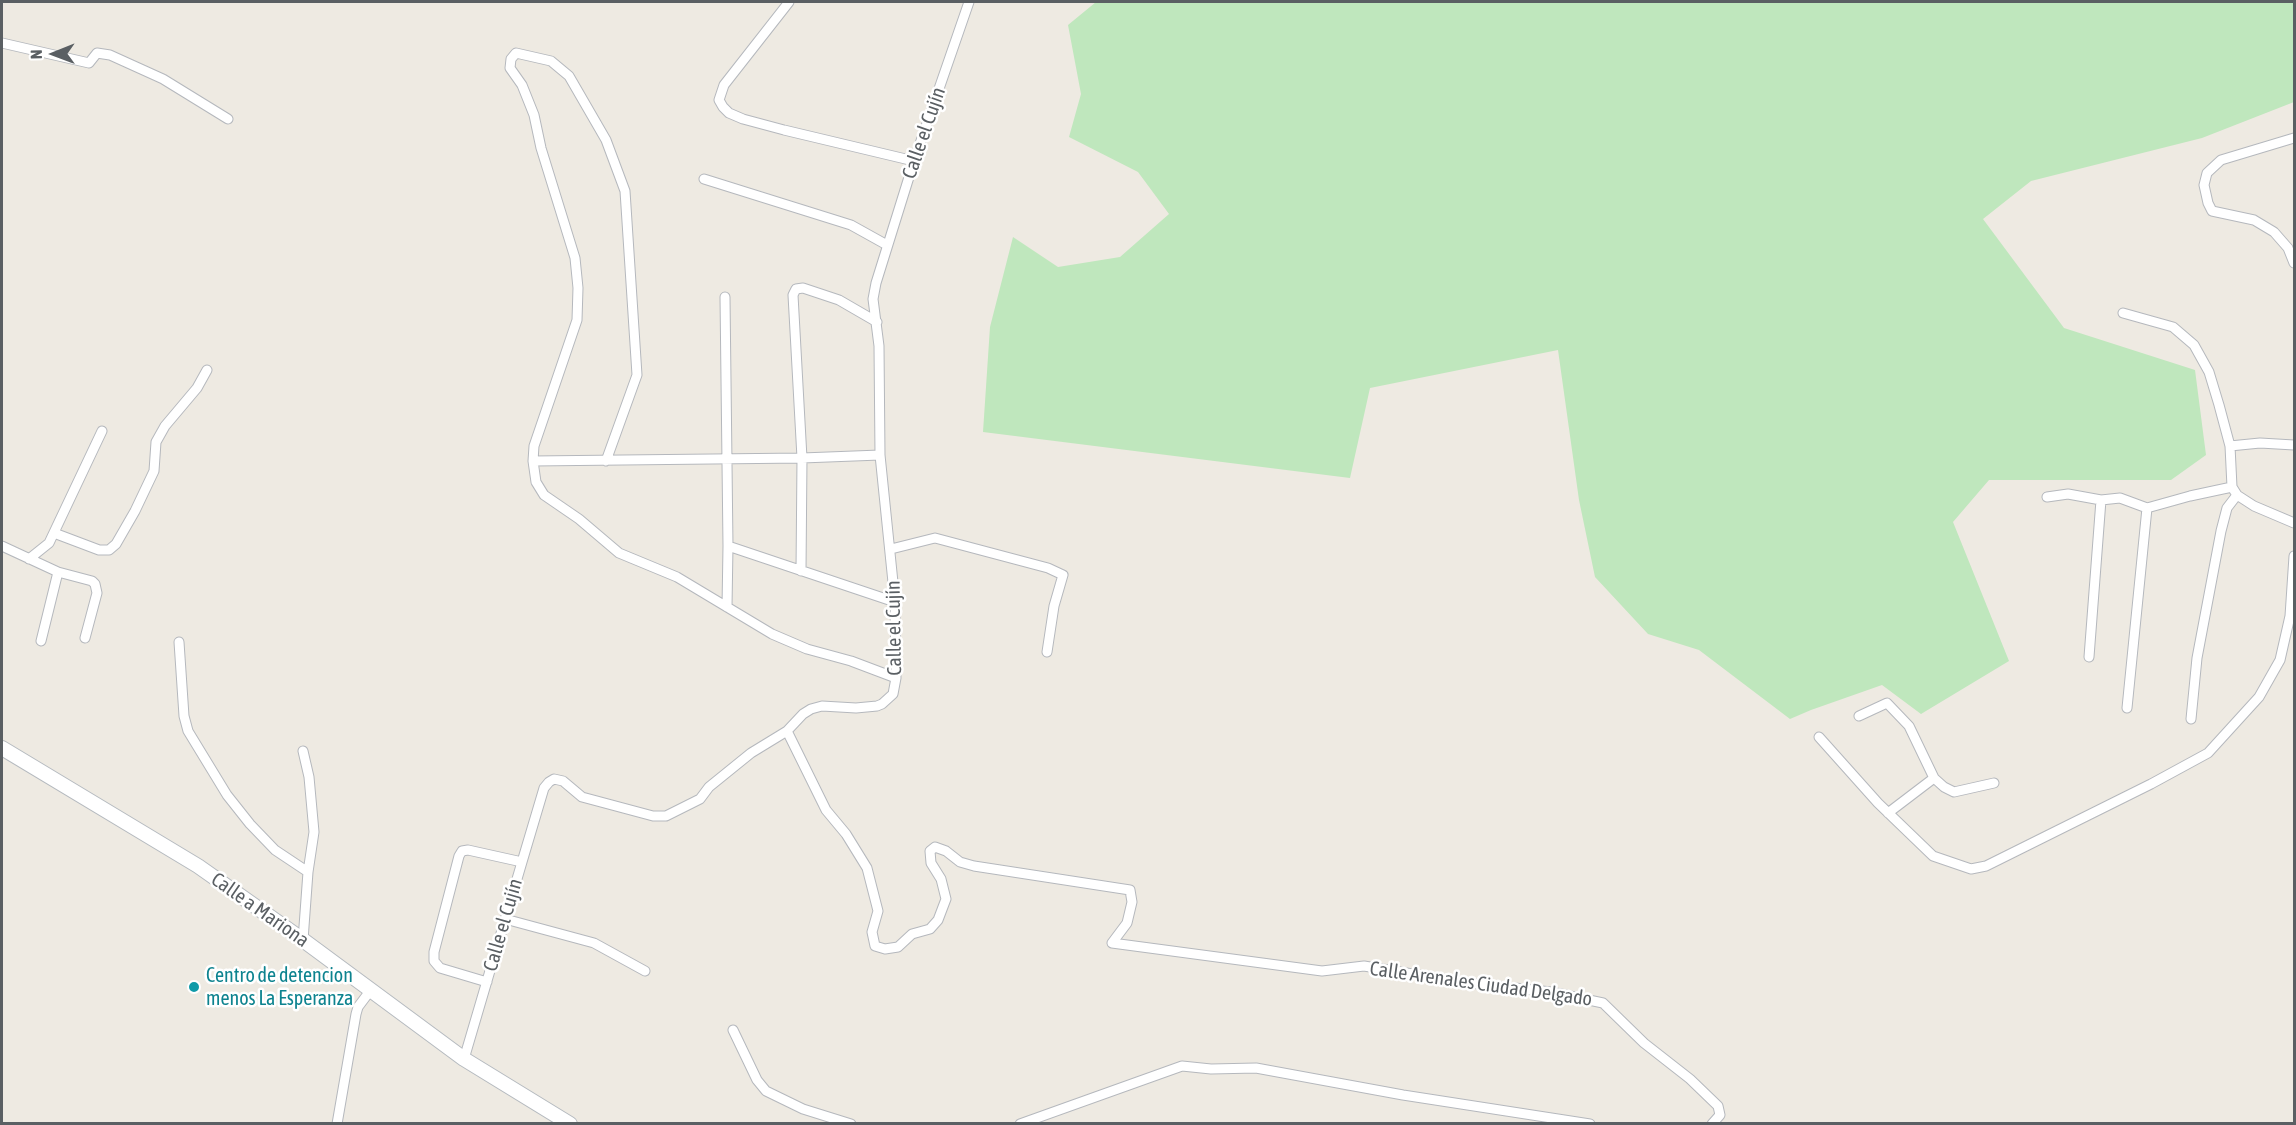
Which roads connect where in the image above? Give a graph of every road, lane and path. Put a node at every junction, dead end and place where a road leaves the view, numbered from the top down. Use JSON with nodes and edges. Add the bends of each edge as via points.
{"nodes":[{"id":1,"x":789,"y":2,"type":"edge"},
{"id":2,"x":969,"y":2,"type":"edge"},
{"id":3,"x":2,"y":43,"type":"edge"},
{"id":4,"x":228,"y":119,"type":"dead end"},
{"id":5,"x":2295,"y":138,"type":"edge"},
{"id":6,"x":914,"y":161,"type":"junction"},
{"id":7,"x":704,"y":179,"type":"dead end"},
{"id":8,"x":887,"y":245,"type":"junction"},
{"id":9,"x":2295,"y":263,"type":"edge"},
{"id":10,"x":724,"y":297,"type":"dead end"},
{"id":11,"x":2123,"y":313,"type":"dead end"},
{"id":12,"x":877,"y":322,"type":"junction"},
{"id":13,"x":207,"y":370,"type":"dead end"},
{"id":14,"x":102,"y":431,"type":"dead end"},
{"id":15,"x":2295,"y":445,"type":"edge"},
{"id":16,"x":2229,"y":446,"type":"junction"},
{"id":17,"x":880,"y":455,"type":"junction"},
{"id":18,"x":727,"y":458,"type":"junction"},
{"id":19,"x":802,"y":458,"type":"junction"},
{"id":20,"x":532,"y":461,"type":"junction"},
{"id":21,"x":606,"y":461,"type":"junction"},
{"id":22,"x":2235,"y":491,"type":"junction"},
{"id":23,"x":2047,"y":497,"type":"dead end"},
{"id":24,"x":2101,"y":500,"type":"junction"},
{"id":25,"x":2147,"y":508,"type":"junction"},
{"id":26,"x":2295,"y":523,"type":"edge"},
{"id":27,"x":54,"y":533,"type":"junction"},
{"id":28,"x":728,"y":546,"type":"junction"},
{"id":29,"x":2,"y":547,"type":"edge"},
{"id":30,"x":891,"y":549,"type":"junction"},
{"id":31,"x":2295,"y":556,"type":"edge"},
{"id":32,"x":28,"y":559,"type":"junction"},
{"id":33,"x":801,"y":571,"type":"junction"},
{"id":34,"x":58,"y":573,"type":"junction"},
{"id":35,"x":895,"y":602,"type":"junction"},
{"id":36,"x":727,"y":607,"type":"junction"},
{"id":37,"x":85,"y":638,"type":"dead end"},
{"id":38,"x":41,"y":641,"type":"dead end"},
{"id":39,"x":179,"y":642,"type":"dead end"},
{"id":40,"x":1047,"y":652,"type":"dead end"},
{"id":41,"x":2089,"y":657,"type":"dead end"},
{"id":42,"x":896,"y":678,"type":"junction"},
{"id":43,"x":2127,"y":708,"type":"dead end"},
{"id":44,"x":1859,"y":716,"type":"dead end"},
{"id":45,"x":2191,"y":719,"type":"dead end"},
{"id":46,"x":787,"y":731,"type":"junction"},
{"id":47,"x":1819,"y":737,"type":"dead end"},
{"id":48,"x":2,"y":748,"type":"edge"},
{"id":49,"x":303,"y":751,"type":"dead end"},
{"id":50,"x":1934,"y":778,"type":"junction"},
{"id":51,"x":1994,"y":783,"type":"dead end"},
{"id":52,"x":1888,"y":813,"type":"junction"},
{"id":53,"x":522,"y":862,"type":"junction"},
{"id":54,"x":308,"y":872,"type":"junction"},
{"id":55,"x":505,"y":919,"type":"junction"},
{"id":56,"x":303,"y":940,"type":"junction"},
{"id":57,"x":645,"y":971,"type":"dead end"},
{"id":58,"x":487,"y":982,"type":"junction"},
{"id":59,"x":370,"y":991,"type":"junction"},
{"id":60,"x":733,"y":1030,"type":"dead end"},
{"id":61,"x":464,"y":1059,"type":"junction"},
{"id":62,"x":337,"y":1124,"type":"edge"},
{"id":63,"x":570,"y":1124,"type":"edge"},
{"id":64,"x":851,"y":1124,"type":"edge"},
{"id":65,"x":1020,"y":1124,"type":"edge"},
{"id":66,"x":1590,"y":1124,"type":"edge"},
{"id":67,"x":1712,"y":1124,"type":"edge"}],
"edges":[{"from":1,"to":6,"type":"street","via":[[724,85],[719,100],[723,107],[743,119]]},
{"from":2,"to":6,"type":"street","name":"Calle el Cujín"},
{"from":3,"to":4,"type":"street","via":[[89,63],[97,53],[110,55],[163,79]]},
{"from":5,"to":9,"type":"street","via":[[2221,160],[2207,173],[2204,185],[2212,211],[2254,220],[2274,232]]},
{"from":6,"to":8,"type":"street","name":"Calle el Cujín"},
{"from":7,"to":8,"type":"street","via":[[851,225]]},
{"from":8,"to":12,"type":"street","name":"Calle el Cujín","via":[[873,298]]},
{"from":10,"to":18,"type":"street"},
{"from":11,"to":16,"type":"street","via":[[2173,327],[2194,345],[2209,372]]},
{"from":12,"to":17,"type":"street","name":"Calle el Cujín"},
{"from":12,"to":19,"type":"street","via":[[839,300],[796,289],[793,295]]},
{"from":13,"to":27,"type":"street","via":[[156,442],[154,471],[116,544],[109,550],[99,550]]},
{"from":14,"to":27,"type":"street"},
{"from":15,"to":16,"type":"street"},
{"from":16,"to":22,"type":"street"},
{"from":17,"to":19,"type":"street"},
{"from":17,"to":30,"type":"street","name":"Calle el Cujín"},
{"from":18,"to":19,"type":"street"},
{"from":18,"to":21,"type":"street"},
{"from":18,"to":28,"type":"street"},
{"from":19,"to":33,"type":"street"},
{"from":20,"to":21,"type":"street"},
{"from":20,"to":21,"type":"street","via":[[577,320],[578,288],[575,258],[534,115],[510,68],[516,53],[551,61],[569,76],[606,141],[625,191],[637,375]]},
{"from":20,"to":36,"type":"street","via":[[536,482],[544,495],[619,553],[677,577]]},
{"from":22,"to":25,"type":"street","via":[[2190,496]]},
{"from":22,"to":26,"type":"street","via":[[2254,506]]},
{"from":22,"to":45,"type":"street","via":[[2221,531],[2197,658]]},
{"from":23,"to":24,"type":"street","via":[[2068,494]]},
{"from":24,"to":25,"type":"street","via":[[2120,498]]},
{"from":24,"to":41,"type":"street"},
{"from":25,"to":43,"type":"street"},
{"from":27,"to":32,"type":"street","via":[[49,543]]},
{"from":28,"to":33,"type":"street"},
{"from":28,"to":36,"type":"street"},
{"from":29,"to":32,"type":"street"},
{"from":30,"to":35,"type":"street","name":"Calle el Cujín"},
{"from":30,"to":40,"type":"street","via":[[935,538],[1063,575]]},
{"from":31,"to":52,"type":"street","via":[[2290,616],[2280,660],[2259,697],[2208,753],[2032,844],[1971,869],[1933,856]]},
{"from":32,"to":34,"type":"street"},
{"from":33,"to":35,"type":"street"},
{"from":34,"to":37,"type":"street","via":[[92,581],[97,588]]},
{"from":34,"to":38,"type":"street"},
{"from":35,"to":42,"type":"street","name":"Calle el Cujín"},
{"from":36,"to":42,"type":"street","via":[[807,649]]},
{"from":39,"to":54,"type":"street","via":[[188,731],[227,795],[250,824],[275,850]]},
{"from":42,"to":46,"type":"street","name":"Calle el Cujín","via":[[893,694],[882,704],[856,708],[822,706],[803,714]]},
{"from":44,"to":50,"type":"street","via":[[1887,703],[1908,726]]},
{"from":46,"to":53,"type":"street","name":"Calle el Cujín","via":[[751,753],[700,799],[666,816],[582,797],[563,781],[554,779],[544,788]]},
{"from":46,"to":67,"type":"street","name":"Calle Arenales Ciudad Delgado","via":[[826,810],[867,868],[879,911],[872,932],[875,946],[898,946],[912,934],[930,929],[938,920],[946,899],[941,879],[931,863],[930,851],[935,848],[974,866],[1130,890],[1132,902],[1127,922],[1112,943],[1322,971],[1364,966],[1603,1003],[1718,1106],[1720,1115]]},
{"from":47,"to":52,"type":"street"},
{"from":48,"to":56,"type":"main road","name":"Calle a Mariona","via":[[198,867]]},
{"from":49,"to":54,"type":"street","via":[[314,832]]},
{"from":50,"to":51,"type":"street","via":[[1954,792]]},
{"from":50,"to":52,"type":"street"},
{"from":53,"to":55,"type":"street","name":"Calle el Cujín"},
{"from":53,"to":58,"type":"street","via":[[468,850],[459,856],[434,961],[440,968]]},
{"from":54,"to":56,"type":"street"},
{"from":55,"to":57,"type":"street","via":[[594,943]]},
{"from":55,"to":58,"type":"street","name":"Calle el Cujín"},
{"from":56,"to":59,"type":"main road","name":"Calle a Mariona"},
{"from":58,"to":61,"type":"street","name":"Calle el Cujín"},
{"from":59,"to":61,"type":"main road","name":"Calle a Mariona"},
{"from":59,"to":62,"type":"street","via":[[356,1014]]},
{"from":60,"to":64,"type":"street","via":[[766,1092]]},
{"from":61,"to":63,"type":"main road","name":"Calle a Mariona"},
{"from":65,"to":66,"type":"street","via":[[1182,1066],[1256,1068]]}]}
